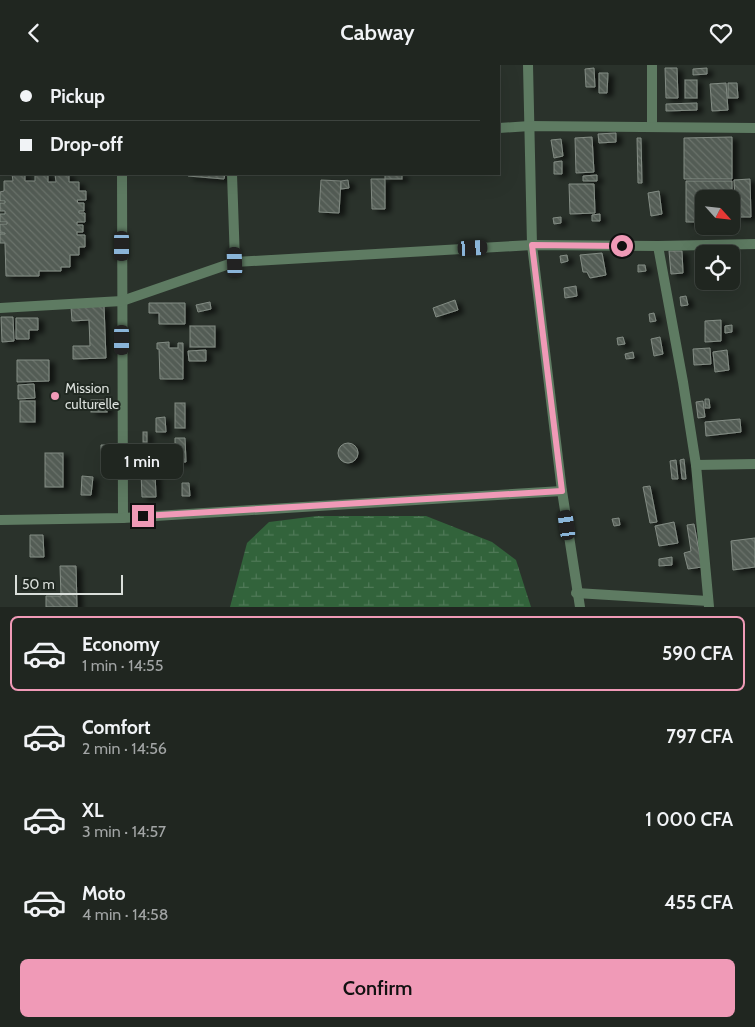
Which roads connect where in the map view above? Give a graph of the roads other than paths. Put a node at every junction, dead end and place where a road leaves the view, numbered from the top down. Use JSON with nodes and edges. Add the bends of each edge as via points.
{"nodes":[{"id":1,"x":528,"y":65,"type":"edge"},
{"id":2,"x":652,"y":65,"type":"edge"},
{"id":3,"x":530,"y":126,"type":"junction"},
{"id":4,"x":500,"y":127,"type":"edge"},
{"id":5,"x":652,"y":127,"type":"junction"},
{"id":6,"x":755,"y":128,"type":"edge"},
{"id":7,"x":122,"y":175,"type":"edge"},
{"id":8,"x":232,"y":175,"type":"edge"},
{"id":9,"x":755,"y":244,"type":"edge"},
{"id":10,"x":532,"y":245,"type":"junction"},
{"id":11,"x":658,"y":246,"type":"junction"},
{"id":12,"x":235,"y":262,"type":"junction"},
{"id":13,"x":122,"y":301,"type":"junction"},
{"id":14,"x":0,"y":308,"type":"edge"},
{"id":15,"x":755,"y":464,"type":"edge"},
{"id":16,"x":696,"y":465,"type":"junction"},
{"id":17,"x":562,"y":491,"type":"junction"},
{"id":18,"x":123,"y":518,"type":"junction"},
{"id":19,"x":0,"y":520,"type":"edge"},
{"id":20,"x":576,"y":593,"type":"junction"},
{"id":21,"x":709,"y":604,"type":"edge"},
{"id":22,"x":580,"y":607,"type":"edge"}],
"edges":[{"from":1,"to":3,"type":"street"},
{"from":2,"to":5,"type":"street"},
{"from":3,"to":4,"type":"street"},
{"from":3,"to":5,"type":"street"},
{"from":3,"to":10,"type":"street"},
{"from":5,"to":6,"type":"street"},
{"from":7,"to":13,"type":"street"},
{"from":8,"to":12,"type":"street"},
{"from":9,"to":11,"type":"street"},
{"from":10,"to":11,"type":"street"},
{"from":10,"to":12,"type":"street"},
{"from":10,"to":17,"type":"street"},
{"from":11,"to":16,"type":"street"},
{"from":12,"to":13,"type":"street"},
{"from":13,"to":14,"type":"street"},
{"from":13,"to":18,"type":"street"},
{"from":15,"to":16,"type":"street"},
{"from":16,"to":21,"type":"street"},
{"from":17,"to":18,"type":"street"},
{"from":17,"to":20,"type":"street"},
{"from":18,"to":19,"type":"street"},
{"from":20,"to":21,"type":"street"},
{"from":20,"to":22,"type":"street"}]}
